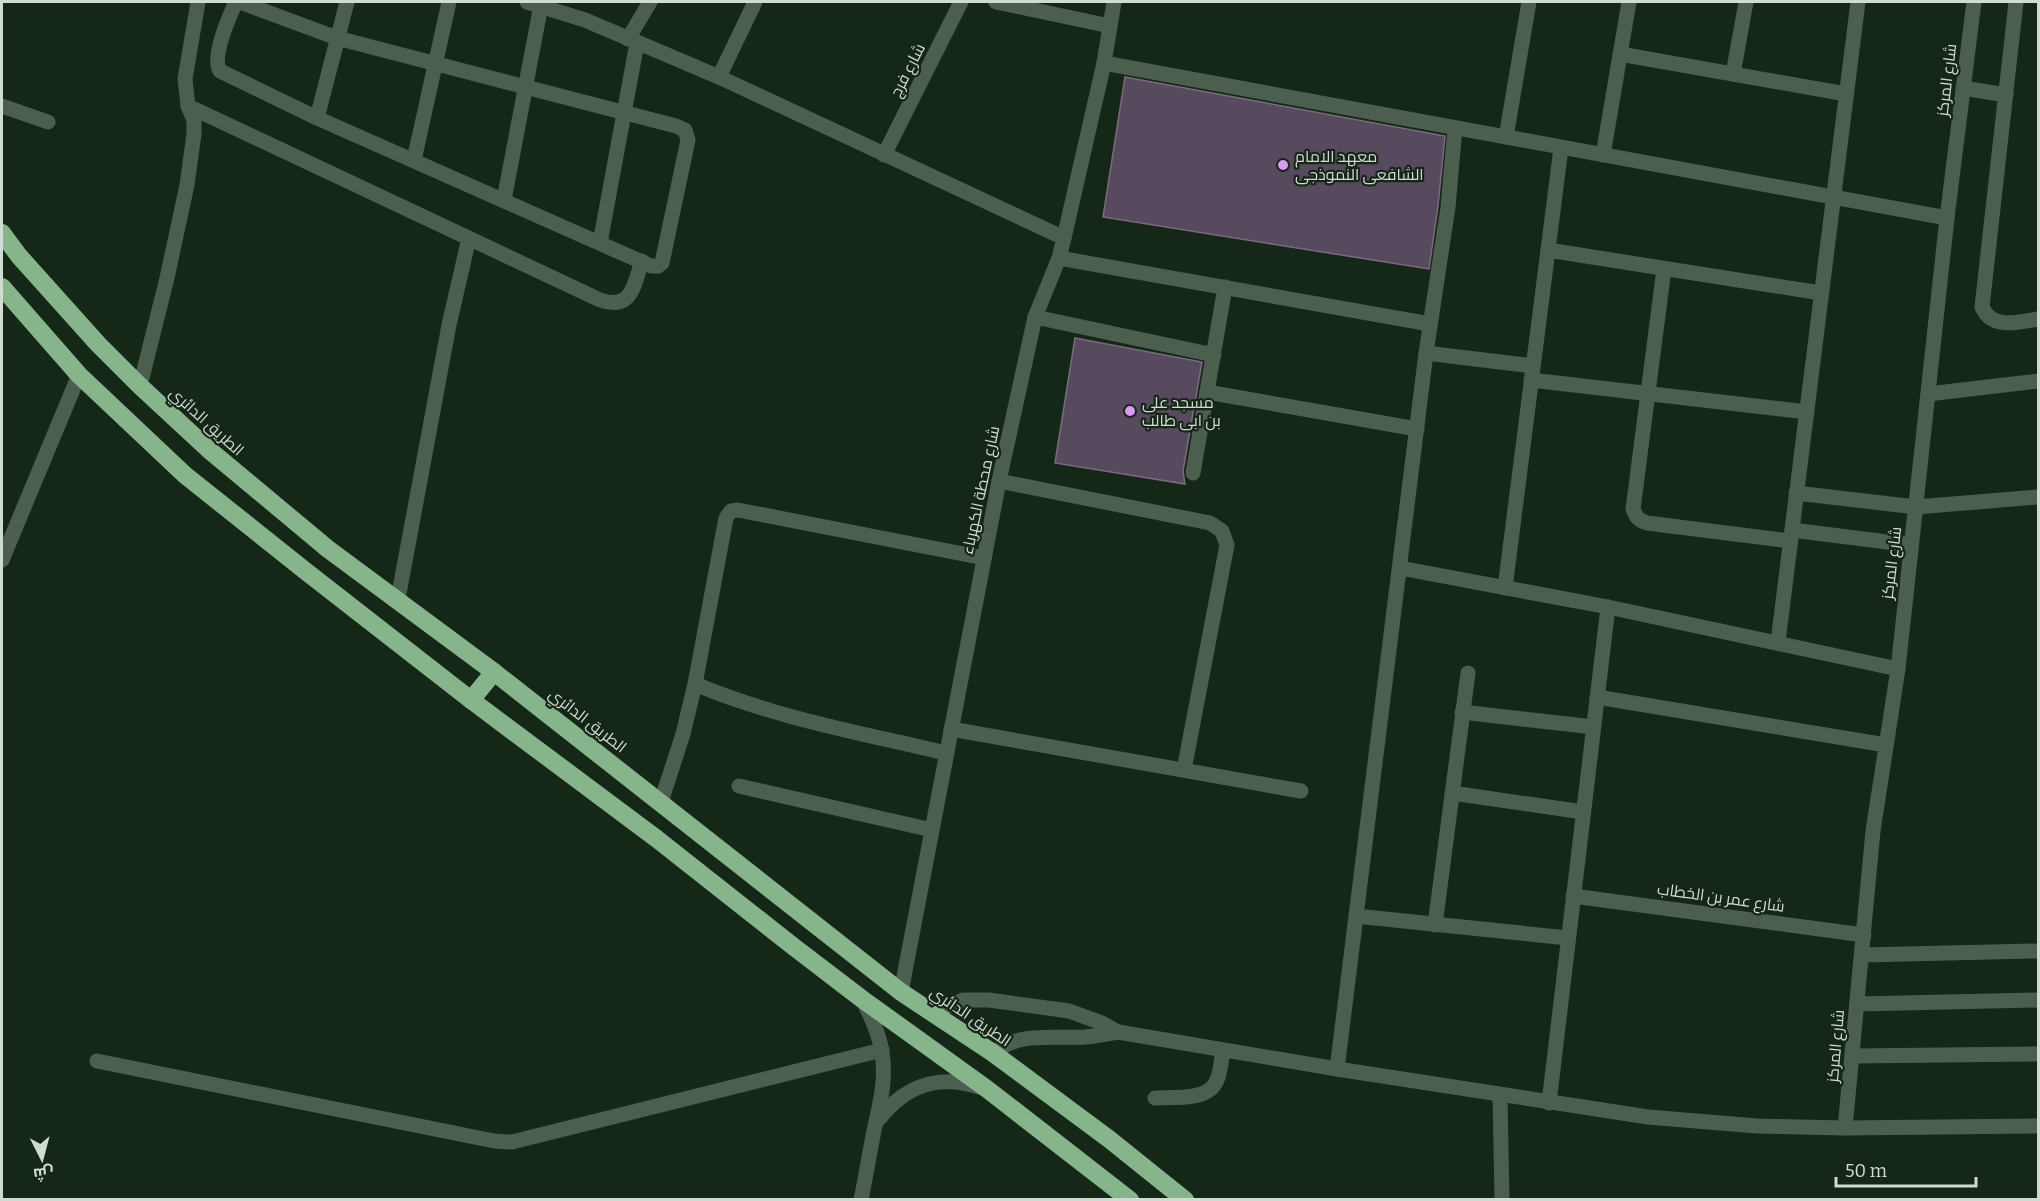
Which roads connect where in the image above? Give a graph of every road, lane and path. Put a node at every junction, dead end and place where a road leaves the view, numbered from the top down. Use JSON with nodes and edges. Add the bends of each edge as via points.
{"nodes":[{"id":1,"x":198,"y":2,"type":"edge"},
{"id":2,"x":236,"y":2,"type":"edge"},
{"id":3,"x":240,"y":2,"type":"edge"},
{"id":4,"x":347,"y":2,"type":"edge"},
{"id":5,"x":448,"y":2,"type":"edge"},
{"id":6,"x":650,"y":2,"type":"edge"},
{"id":7,"x":755,"y":2,"type":"edge"},
{"id":8,"x":961,"y":2,"type":"edge"},
{"id":9,"x":996,"y":2,"type":"edge"},
{"id":10,"x":1114,"y":2,"type":"edge"},
{"id":11,"x":1528,"y":2,"type":"edge"},
{"id":12,"x":1629,"y":2,"type":"edge"},
{"id":13,"x":1746,"y":2,"type":"edge"},
{"id":14,"x":1858,"y":2,"type":"edge"},
{"id":15,"x":1974,"y":2,"type":"edge"},
{"id":16,"x":2016,"y":2,"type":"edge"},
{"id":17,"x":543,"y":4,"type":"edge"},
{"id":18,"x":1110,"y":26,"type":"junction"},
{"id":19,"x":337,"y":38,"type":"junction"},
{"id":20,"x":633,"y":41,"type":"junction"},
{"id":21,"x":1620,"y":54,"type":"junction"},
{"id":22,"x":435,"y":63,"type":"junction"},
{"id":23,"x":1104,"y":63,"type":"junction"},
{"id":24,"x":1733,"y":74,"type":"junction"},
{"id":25,"x":718,"y":77,"type":"junction"},
{"id":26,"x":526,"y":87,"type":"junction"},
{"id":27,"x":1963,"y":88,"type":"junction"},
{"id":28,"x":1846,"y":94,"type":"junction"},
{"id":29,"x":2006,"y":96,"type":"junction"},
{"id":30,"x":2,"y":106,"type":"edge"},
{"id":31,"x":188,"y":106,"type":"junction"},
{"id":32,"x":624,"y":112,"type":"junction"},
{"id":33,"x":317,"y":117,"type":"junction"},
{"id":34,"x":48,"y":122,"type":"dead end"},
{"id":35,"x":1455,"y":128,"type":"junction"},
{"id":36,"x":1506,"y":137,"type":"junction"},
{"id":37,"x":1561,"y":148,"type":"junction"},
{"id":38,"x":884,"y":156,"type":"junction"},
{"id":39,"x":1603,"y":156,"type":"junction"},
{"id":40,"x":414,"y":160,"type":"junction"},
{"id":41,"x":1833,"y":198,"type":"junction"},
{"id":42,"x":504,"y":200,"type":"junction"},
{"id":43,"x":1947,"y":218,"type":"junction"},
{"id":44,"x":2,"y":233,"type":"edge"},
{"id":45,"x":469,"y":238,"type":"junction"},
{"id":46,"x":1064,"y":238,"type":"junction"},
{"id":47,"x":600,"y":243,"type":"junction"},
{"id":48,"x":1548,"y":250,"type":"junction"},
{"id":49,"x":1059,"y":258,"type":"junction"},
{"id":50,"x":642,"y":261,"type":"junction"},
{"id":51,"x":1664,"y":268,"type":"junction"},
{"id":52,"x":2,"y":287,"type":"edge"},
{"id":53,"x":1225,"y":287,"type":"junction"},
{"id":54,"x":1821,"y":293,"type":"junction"},
{"id":55,"x":1035,"y":317,"type":"junction"},
{"id":56,"x":2038,"y":320,"type":"edge"},
{"id":57,"x":1430,"y":324,"type":"junction"},
{"id":58,"x":1426,"y":353,"type":"junction"},
{"id":59,"x":1214,"y":355,"type":"junction"},
{"id":60,"x":1532,"y":373,"type":"junction"},
{"id":61,"x":79,"y":375,"type":"junction"},
{"id":62,"x":2038,"y":381,"type":"edge"},
{"id":63,"x":140,"y":386,"type":"junction"},
{"id":64,"x":1207,"y":392,"type":"junction"},
{"id":65,"x":1649,"y":394,"type":"junction"},
{"id":66,"x":1928,"y":394,"type":"junction"},
{"id":67,"x":1807,"y":412,"type":"junction"},
{"id":68,"x":1417,"y":429,"type":"junction"},
{"id":69,"x":1193,"y":473,"type":"dead end"},
{"id":70,"x":999,"y":481,"type":"junction"},
{"id":71,"x":1796,"y":493,"type":"junction"},
{"id":72,"x":2038,"y":497,"type":"edge"},
{"id":73,"x":1916,"y":507,"type":"junction"},
{"id":74,"x":1791,"y":535,"type":"junction"},
{"id":75,"x":1911,"y":545,"type":"junction"},
{"id":76,"x":984,"y":558,"type":"junction"},
{"id":77,"x":2,"y":560,"type":"edge"},
{"id":78,"x":1400,"y":568,"type":"junction"},
{"id":79,"x":1505,"y":588,"type":"junction"},
{"id":80,"x":398,"y":599,"type":"junction"},
{"id":81,"x":1608,"y":607,"type":"junction"},
{"id":82,"x":1778,"y":642,"type":"junction"},
{"id":83,"x":1898,"y":669,"type":"junction"},
{"id":84,"x":494,"y":672,"type":"junction"},
{"id":85,"x":1468,"y":673,"type":"dead end"},
{"id":86,"x":695,"y":684,"type":"junction"},
{"id":87,"x":1597,"y":697,"type":"junction"},
{"id":88,"x":471,"y":700,"type":"junction"},
{"id":89,"x":1462,"y":712,"type":"junction"},
{"id":90,"x":1593,"y":728,"type":"junction"},
{"id":91,"x":951,"y":729,"type":"junction"},
{"id":92,"x":1886,"y":745,"type":"junction"},
{"id":93,"x":946,"y":753,"type":"junction"},
{"id":94,"x":1184,"y":770,"type":"junction"},
{"id":95,"x":740,"y":786,"type":"dead end"},
{"id":96,"x":1301,"y":791,"type":"dead end"},
{"id":97,"x":1452,"y":793,"type":"junction"},
{"id":98,"x":661,"y":802,"type":"junction"},
{"id":99,"x":1583,"y":812,"type":"junction"},
{"id":100,"x":932,"y":830,"type":"junction"},
{"id":101,"x":1573,"y":896,"type":"junction"},
{"id":102,"x":1356,"y":916,"type":"junction"},
{"id":103,"x":1435,"y":925,"type":"junction"},
{"id":104,"x":1864,"y":935,"type":"junction"},
{"id":105,"x":1568,"y":938,"type":"junction"},
{"id":106,"x":2038,"y":951,"type":"edge"},
{"id":107,"x":1862,"y":955,"type":"junction"},
{"id":108,"x":901,"y":992,"type":"junction"},
{"id":109,"x":862,"y":999,"type":"junction"},
{"id":110,"x":2038,"y":1000,"type":"edge"},
{"id":111,"x":1857,"y":1004,"type":"junction"},
{"id":112,"x":931,"y":1013,"type":"junction"},
{"id":113,"x":1118,"y":1032,"type":"junction"},
{"id":114,"x":882,"y":1050,"type":"junction"},
{"id":115,"x":1223,"y":1050,"type":"junction"},
{"id":116,"x":993,"y":1053,"type":"junction"},
{"id":117,"x":2038,"y":1054,"type":"edge"},
{"id":118,"x":1853,"y":1056,"type":"junction"},
{"id":119,"x":97,"y":1061,"type":"dead end"},
{"id":120,"x":1337,"y":1069,"type":"junction"},
{"id":121,"x":987,"y":1089,"type":"junction"},
{"id":122,"x":1500,"y":1095,"type":"junction"},
{"id":123,"x":1155,"y":1098,"type":"dead end"},
{"id":124,"x":1549,"y":1103,"type":"junction"},
{"id":125,"x":876,"y":1124,"type":"junction"},
{"id":126,"x":2038,"y":1126,"type":"edge"},
{"id":127,"x":1845,"y":1128,"type":"junction"},
{"id":128,"x":861,"y":1200,"type":"edge"},
{"id":129,"x":1130,"y":1200,"type":"edge"},
{"id":130,"x":1185,"y":1200,"type":"edge"},
{"id":131,"x":1502,"y":1200,"type":"edge"}],
"edges":[{"from":1,"to":31,"type":"street","via":[[185,79]]},
{"from":2,"to":33,"type":"street","via":[[217,55],[217,67]]},
{"from":3,"to":19,"type":"street"},
{"from":4,"to":19,"type":"street"},
{"from":5,"to":22,"type":"street"},
{"from":6,"to":20,"type":"street"},
{"from":7,"to":25,"type":"street"},
{"from":8,"to":38,"type":"street","name":"شارع فرج"},
{"from":9,"to":18,"type":"street"},
{"from":10,"to":18,"type":"street","name":"شارع محطة الكهرباء"},
{"from":11,"to":36,"type":"street"},
{"from":12,"to":21,"type":"street"},
{"from":13,"to":24,"type":"street"},
{"from":14,"to":28,"type":"street"},
{"from":15,"to":27,"type":"street","name":"شارع المركز"},
{"from":16,"to":29,"type":"street"},
{"from":17,"to":20,"type":"street"},
{"from":17,"to":26,"type":"street"},
{"from":18,"to":23,"type":"street","name":"شارع محطة الكهرباء"},
{"from":19,"to":22,"type":"street"},
{"from":19,"to":33,"type":"street"},
{"from":20,"to":25,"type":"street"},
{"from":20,"to":32,"type":"street"},
{"from":21,"to":24,"type":"street"},
{"from":21,"to":39,"type":"street"},
{"from":22,"to":26,"type":"street"},
{"from":22,"to":40,"type":"street"},
{"from":23,"to":35,"type":"street"},
{"from":23,"to":46,"type":"street","name":"شارع محطة الكهرباء"},
{"from":24,"to":28,"type":"street"},
{"from":25,"to":38,"type":"street"},
{"from":26,"to":32,"type":"street"},
{"from":26,"to":42,"type":"street"},
{"from":27,"to":29,"type":"street"},
{"from":27,"to":43,"type":"street","name":"شارع المركز"},
{"from":28,"to":41,"type":"street"},
{"from":29,"to":56,"type":"street","via":[[1982,307],[1991,320],[1999,323]]},
{"from":30,"to":34,"type":"street"},
{"from":31,"to":45,"type":"street"},
{"from":31,"to":63,"type":"street","via":[[194,134],[187,185]]},
{"from":32,"to":47,"type":"street"},
{"from":32,"to":50,"type":"street","via":[[676,126],[688,135],[662,263],[655,267]]},
{"from":33,"to":40,"type":"street"},
{"from":35,"to":36,"type":"street"},
{"from":35,"to":57,"type":"street","via":[[1448,207]]},
{"from":36,"to":37,"type":"street"},
{"from":37,"to":39,"type":"street"},
{"from":37,"to":48,"type":"street"},
{"from":38,"to":46,"type":"street"},
{"from":39,"to":41,"type":"street"},
{"from":40,"to":42,"type":"street"},
{"from":41,"to":43,"type":"street"},
{"from":41,"to":54,"type":"street"},
{"from":42,"to":47,"type":"street"},
{"from":43,"to":66,"type":"street","name":"شارع المركز"},
{"from":44,"to":63,"type":"highway","name":"الطريق الدائري","via":[[98,344]]},
{"from":45,"to":50,"type":"street","via":[[610,304],[624,301],[630,295]]},
{"from":45,"to":80,"type":"street"},
{"from":46,"to":49,"type":"street","name":"شارع محطة الكهرباء"},
{"from":47,"to":50,"type":"street"},
{"from":48,"to":51,"type":"street"},
{"from":48,"to":60,"type":"street"},
{"from":49,"to":53,"type":"street"},
{"from":49,"to":55,"type":"street","name":"شارع محطة الكهرباء"},
{"from":51,"to":54,"type":"street"},
{"from":51,"to":65,"type":"street"},
{"from":52,"to":61,"type":"highway"},
{"from":53,"to":57,"type":"street"},
{"from":53,"to":59,"type":"street"},
{"from":54,"to":67,"type":"street"},
{"from":55,"to":59,"type":"street"},
{"from":55,"to":70,"type":"street","name":"شارع محطة الكهرباء"},
{"from":57,"to":58,"type":"street"},
{"from":58,"to":60,"type":"street"},
{"from":58,"to":68,"type":"street"},
{"from":59,"to":64,"type":"street"},
{"from":60,"to":65,"type":"street"},
{"from":60,"to":79,"type":"street"},
{"from":61,"to":77,"type":"street"},
{"from":61,"to":88,"type":"highway","via":[[185,474]]},
{"from":62,"to":66,"type":"street"},
{"from":63,"to":80,"type":"highway","name":"الطريق الدائري","via":[[266,498]]},
{"from":64,"to":68,"type":"street"},
{"from":64,"to":69,"type":"street"},
{"from":65,"to":67,"type":"street"},
{"from":65,"to":74,"type":"street","via":[[1633,509],[1640,521]]},
{"from":66,"to":73,"type":"street","name":"شارع المركز"},
{"from":67,"to":71,"type":"street"},
{"from":68,"to":78,"type":"street"},
{"from":70,"to":76,"type":"street","name":"شارع محطة الكهرباء"},
{"from":70,"to":94,"type":"street","via":[[1210,522],[1222,531],[1227,545]]},
{"from":71,"to":73,"type":"street"},
{"from":71,"to":74,"type":"street"},
{"from":72,"to":73,"type":"street"},
{"from":73,"to":75,"type":"street","name":"شارع المركز"},
{"from":74,"to":75,"type":"street"},
{"from":74,"to":82,"type":"street"},
{"from":75,"to":83,"type":"street","name":"شارع المركز"},
{"from":76,"to":86,"type":"street","via":[[731,511],[726,518]]},
{"from":76,"to":91,"type":"street","name":"شارع محطة الكهرباء"},
{"from":78,"to":79,"type":"street"},
{"from":78,"to":102,"type":"street"},
{"from":79,"to":81,"type":"street"},
{"from":80,"to":84,"type":"highway","name":"الطريق الدائري"},
{"from":81,"to":82,"type":"street"},
{"from":81,"to":87,"type":"street"},
{"from":82,"to":83,"type":"street"},
{"from":83,"to":92,"type":"street","name":"شارع المركز"},
{"from":84,"to":88,"type":"highway"},
{"from":84,"to":98,"type":"highway","name":"الطريق الدائري"},
{"from":85,"to":89,"type":"street"},
{"from":86,"to":93,"type":"street","via":[[775,713]]},
{"from":86,"to":98,"type":"street"},
{"from":87,"to":90,"type":"street"},
{"from":87,"to":92,"type":"street"},
{"from":88,"to":109,"type":"highway"},
{"from":89,"to":90,"type":"street"},
{"from":89,"to":97,"type":"street"},
{"from":90,"to":99,"type":"street"},
{"from":91,"to":93,"type":"street","name":"شارع محطة الكهرباء"},
{"from":91,"to":94,"type":"street"},
{"from":92,"to":104,"type":"street","name":"شارع المركز"},
{"from":93,"to":100,"type":"street","name":"شارع محطة الكهرباء"},
{"from":94,"to":96,"type":"street"},
{"from":95,"to":100,"type":"street"},
{"from":97,"to":99,"type":"street"},
{"from":97,"to":103,"type":"street"},
{"from":98,"to":108,"type":"highway","name":"الطريق الدائري"},
{"from":99,"to":101,"type":"street"},
{"from":100,"to":108,"type":"street","name":"شارع محطة الكهرباء"},
{"from":101,"to":104,"type":"street","name":"شارع عمر بن الخطاب"},
{"from":101,"to":105,"type":"street"},
{"from":102,"to":103,"type":"street"},
{"from":102,"to":120,"type":"street"},
{"from":103,"to":105,"type":"street"},
{"from":104,"to":107,"type":"street","name":"شارع المركز"},
{"from":105,"to":124,"type":"street"},
{"from":106,"to":107,"type":"street"},
{"from":107,"to":111,"type":"street","name":"شارع المركز"},
{"from":108,"to":112,"type":"highway","name":"الطريق الدائري"},
{"from":109,"to":114,"type":"street"},
{"from":109,"to":121,"type":"highway"},
{"from":110,"to":111,"type":"street"},
{"from":111,"to":118,"type":"street","name":"شارع المركز"},
{"from":112,"to":113,"type":"street","via":[[963,1000],[989,1000],[1069,1011]]},
{"from":112,"to":116,"type":"highway","name":"الطريق الدائري"},
{"from":113,"to":115,"type":"street"},
{"from":113,"to":116,"type":"street","via":[[1084,1037],[1032,1037]]},
{"from":114,"to":119,"type":"street","via":[[512,1142]]},
{"from":114,"to":125,"type":"street","via":[[883,1096]]},
{"from":115,"to":120,"type":"street"},
{"from":115,"to":123,"type":"street","via":[[1218,1079],[1210,1090],[1198,1095]]},
{"from":116,"to":130,"type":"highway","name":"الطريق الدائري"},
{"from":117,"to":118,"type":"street"},
{"from":118,"to":127,"type":"street","name":"شارع المركز"},
{"from":120,"to":122,"type":"street"},
{"from":121,"to":125,"type":"street","via":[[962,1081],[912,1089],[891,1104]]},
{"from":121,"to":129,"type":"highway"},
{"from":122,"to":124,"type":"street"},
{"from":122,"to":131,"type":"street"},
{"from":124,"to":127,"type":"street","via":[[1648,1117]]},
{"from":125,"to":128,"type":"street"},
{"from":126,"to":127,"type":"street"}]}
